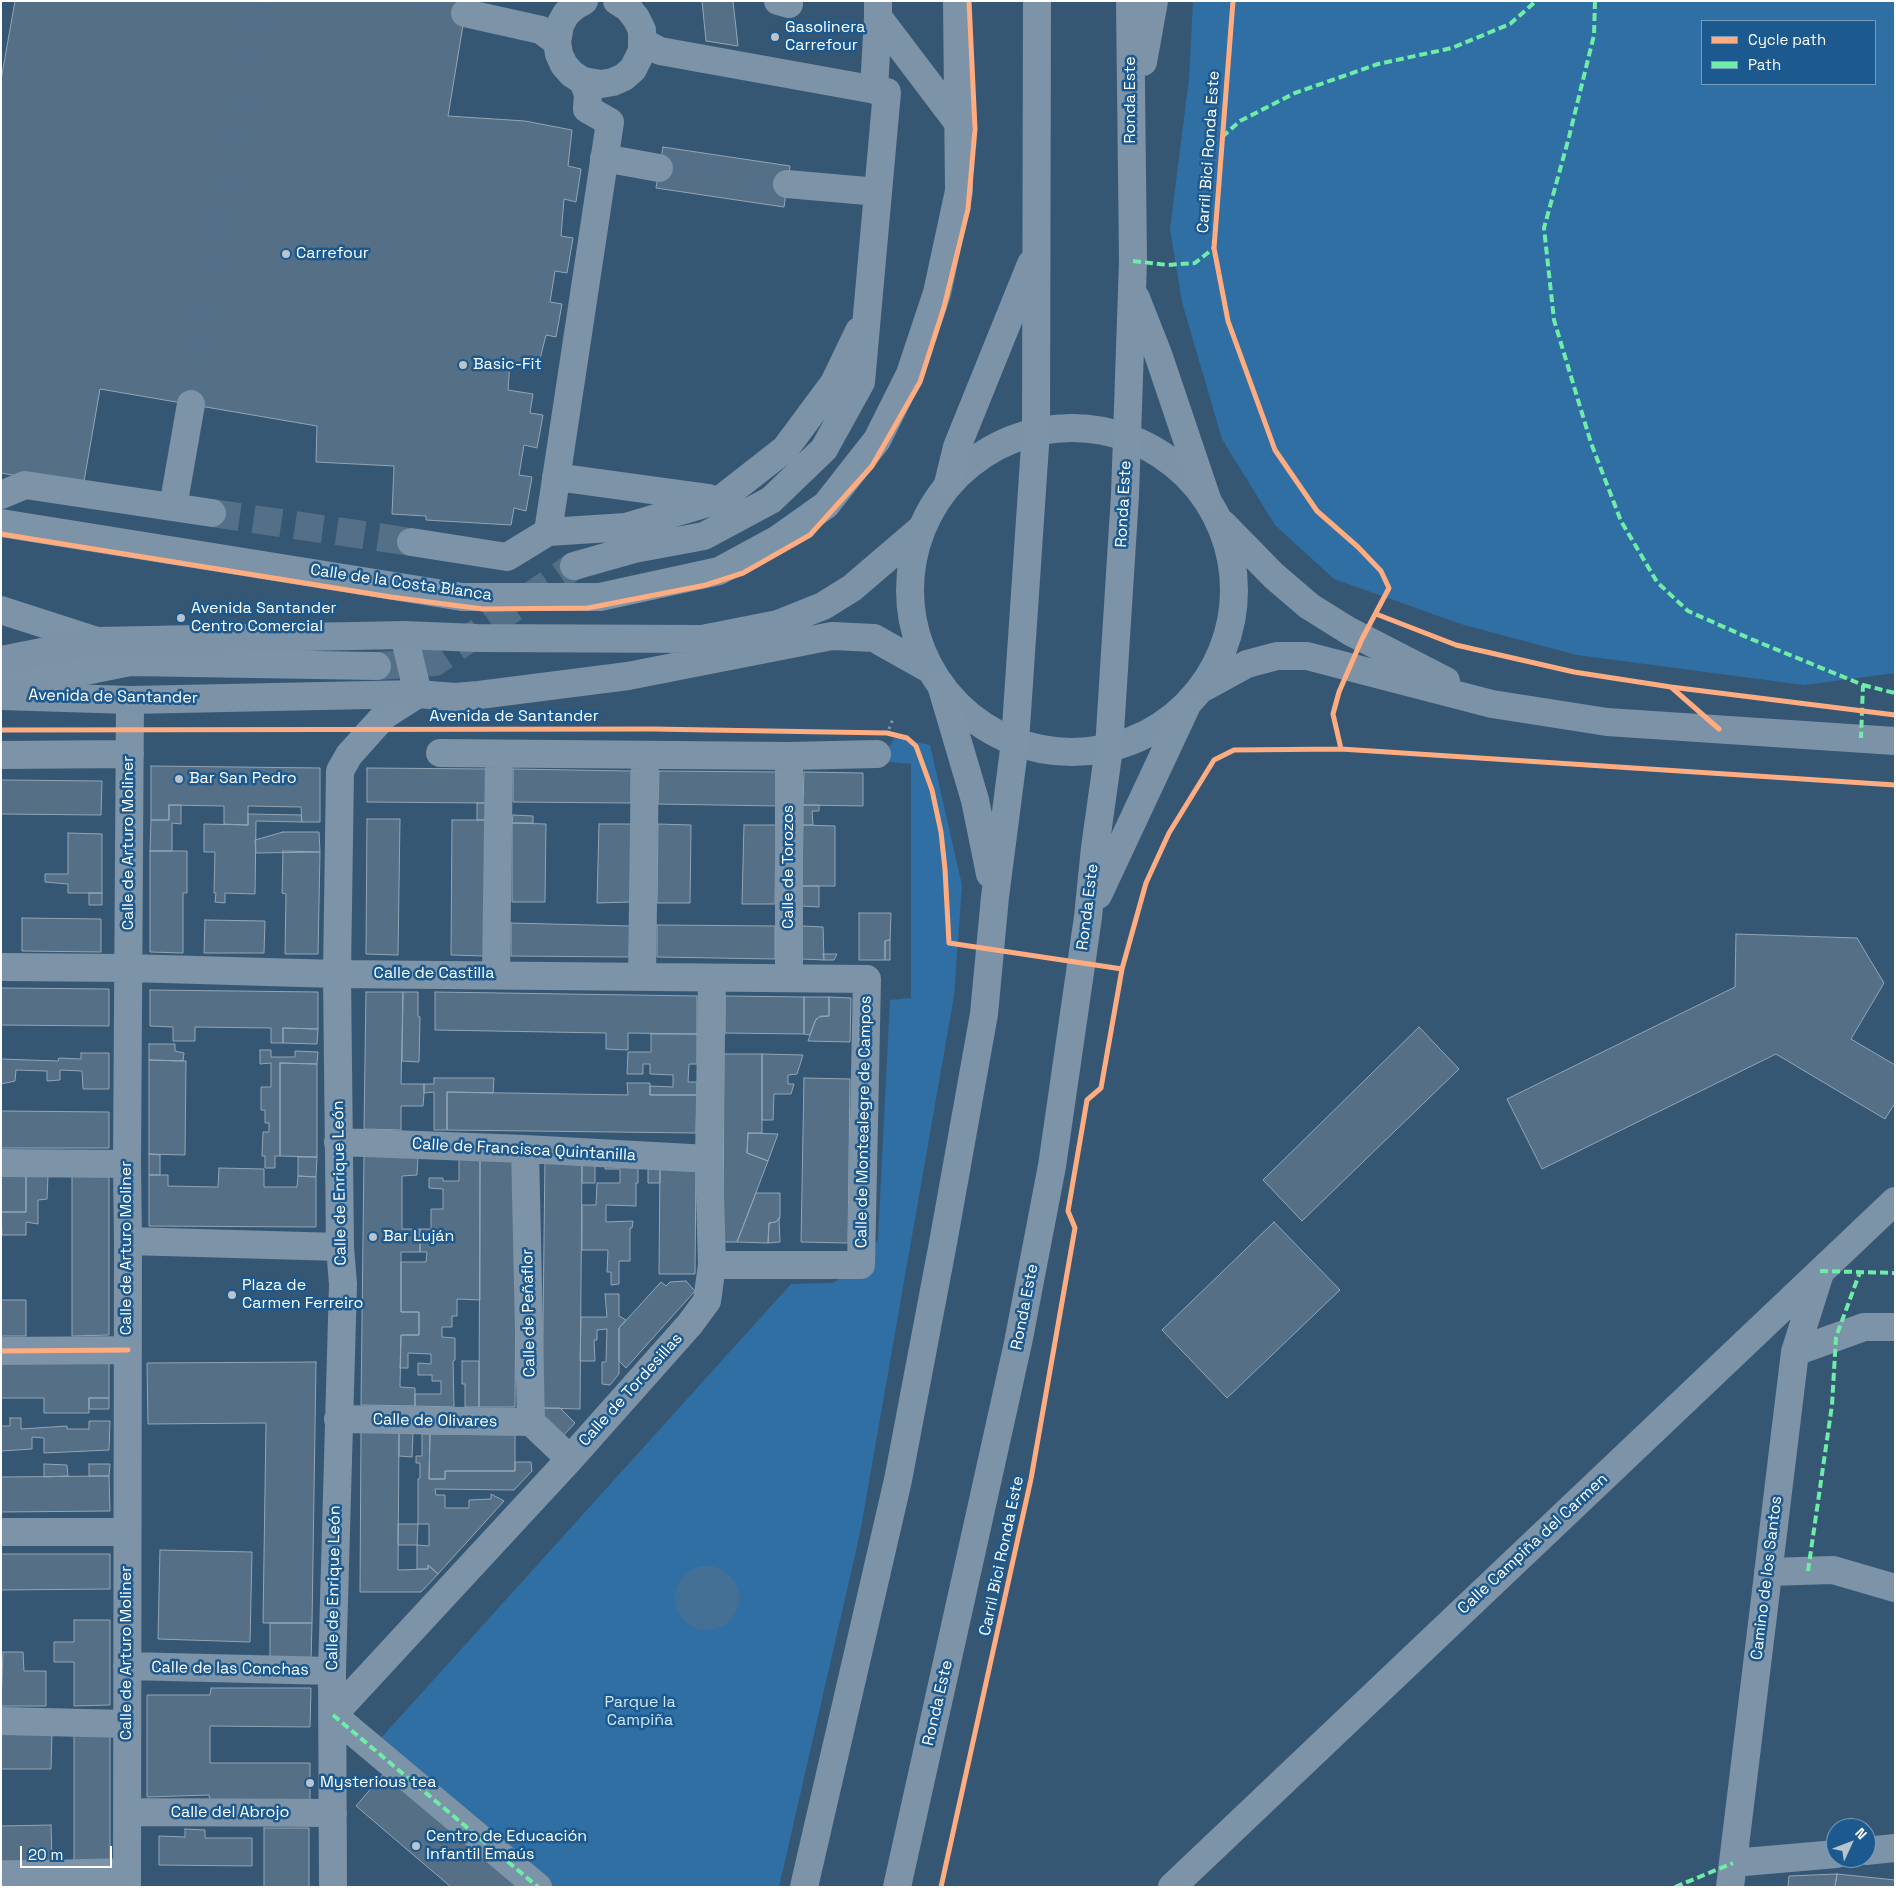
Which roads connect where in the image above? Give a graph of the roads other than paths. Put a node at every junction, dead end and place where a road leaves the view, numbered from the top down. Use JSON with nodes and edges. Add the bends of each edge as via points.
{"nodes":[{"id":1,"x":584,"y":1,"type":"edge"},
{"id":2,"x":617,"y":1,"type":"edge"},
{"id":3,"x":957,"y":1,"type":"edge"},
{"id":4,"x":1037,"y":1,"type":"edge"},
{"id":5,"x":1130,"y":1,"type":"edge"},
{"id":6,"x":1154,"y":1,"type":"edge"},
{"id":7,"x":878,"y":9,"type":"edge"},
{"id":8,"x":465,"y":13,"type":"tunnel mouth"},
{"id":9,"x":553,"y":32,"type":"junction"},
{"id":10,"x":647,"y":51,"type":"junction"},
{"id":11,"x":591,"y":86,"type":"junction"},
{"id":12,"x":874,"y":90,"type":"junction"},
{"id":13,"x":959,"y":124,"type":"junction"},
{"id":14,"x":1131,"y":132,"type":"junction"},
{"id":15,"x":604,"y":158,"type":"junction"},
{"id":16,"x":660,"y":168,"type":"tunnel mouth"},
{"id":17,"x":788,"y":184,"type":"tunnel mouth"},
{"id":18,"x":878,"y":192,"type":"junction"},
{"id":19,"x":1036,"y":251,"type":"junction"},
{"id":20,"x":1132,"y":289,"type":"junction"},
{"id":21,"x":868,"y":311,"type":"junction"},
{"id":22,"x":190,"y":404,"type":"tunnel mouth"},
{"id":23,"x":1036,"y":431,"type":"junction"},
{"id":24,"x":1126,"y":437,"type":"junction"},
{"id":25,"x":556,"y":477,"type":"junction"},
{"id":26,"x":948,"y":484,"type":"junction"},
{"id":27,"x":1,"y":495,"type":"edge"},
{"id":28,"x":720,"y":499,"type":"junction"},
{"id":29,"x":173,"y":507,"type":"junction"},
{"id":30,"x":1213,"y":510,"type":"junction"},
{"id":31,"x":212,"y":513,"type":"tunnel mouth"},
{"id":32,"x":1,"y":523,"type":"edge"},
{"id":33,"x":921,"y":529,"type":"junction"},
{"id":34,"x":548,"y":532,"type":"junction"},
{"id":35,"x":412,"y":542,"type":"tunnel mouth"},
{"id":36,"x":574,"y":566,"type":"tunnel mouth"},
{"id":37,"x":1,"y":610,"type":"edge"},
{"id":38,"x":404,"y":635,"type":"junction"},
{"id":39,"x":96,"y":641,"type":"junction"},
{"id":40,"x":1,"y":660,"type":"edge"},
{"id":41,"x":377,"y":666,"type":"tunnel mouth"},
{"id":42,"x":936,"y":677,"type":"junction"},
{"id":43,"x":1,"y":688,"type":"edge"},
{"id":44,"x":418,"y":694,"type":"junction"},
{"id":45,"x":1,"y":696,"type":"edge"},
{"id":46,"x":1194,"y":698,"type":"junction"},
{"id":47,"x":130,"y":700,"type":"junction"},
{"id":48,"x":1492,"y":704,"type":"junction"},
{"id":49,"x":886,"y":740,"type":"dead end"},
{"id":50,"x":1895,"y":741,"type":"edge"},
{"id":51,"x":1014,"y":742,"type":"junction"},
{"id":52,"x":1109,"y":748,"type":"junction"},
{"id":53,"x":440,"y":753,"type":"dead end"},
{"id":54,"x":130,"y":754,"type":"junction"},
{"id":55,"x":1,"y":755,"type":"edge"},
{"id":56,"x":500,"y":755,"type":"junction"},
{"id":57,"x":645,"y":755,"type":"junction"},
{"id":58,"x":789,"y":756,"type":"junction"},
{"id":59,"x":995,"y":898,"type":"junction"},
{"id":60,"x":1088,"y":917,"type":"junction"},
{"id":61,"x":1,"y":967,"type":"edge"},
{"id":62,"x":128,"y":968,"type":"junction"},
{"id":63,"x":337,"y":974,"type":"junction"},
{"id":64,"x":496,"y":975,"type":"junction"},
{"id":65,"x":642,"y":977,"type":"junction"},
{"id":66,"x":712,"y":978,"type":"junction"},
{"id":67,"x":789,"y":978,"type":"junction"},
{"id":68,"x":867,"y":979,"type":"joint"},
{"id":69,"x":338,"y":1142,"type":"junction"},
{"id":70,"x":525,"y":1149,"type":"junction"},
{"id":71,"x":709,"y":1159,"type":"junction"},
{"id":72,"x":1,"y":1163,"type":"edge"},
{"id":73,"x":127,"y":1164,"type":"junction"},
{"id":74,"x":1895,"y":1201,"type":"edge"},
{"id":75,"x":128,"y":1241,"type":"junction"},
{"id":76,"x":340,"y":1247,"type":"junction"},
{"id":77,"x":712,"y":1265,"type":"junction"},
{"id":78,"x":1820,"y":1272,"type":"junction"},
{"id":79,"x":1895,"y":1327,"type":"edge"},
{"id":80,"x":128,"y":1350,"type":"junction"},
{"id":81,"x":1,"y":1351,"type":"edge"},
{"id":82,"x":1795,"y":1352,"type":"junction"},
{"id":83,"x":338,"y":1419,"type":"junction"},
{"id":84,"x":531,"y":1422,"type":"junction"},
{"id":85,"x":570,"y":1459,"type":"junction"},
{"id":86,"x":1,"y":1532,"type":"edge"},
{"id":87,"x":127,"y":1532,"type":"junction"},
{"id":88,"x":1768,"y":1572,"type":"junction"},
{"id":89,"x":1895,"y":1588,"type":"edge"},
{"id":90,"x":127,"y":1666,"type":"junction"},
{"id":91,"x":332,"y":1671,"type":"junction"},
{"id":92,"x":332,"y":1715,"type":"junction"},
{"id":93,"x":1,"y":1721,"type":"edge"},
{"id":94,"x":127,"y":1724,"type":"junction"},
{"id":95,"x":127,"y":1812,"type":"junction"},
{"id":96,"x":333,"y":1813,"type":"junction"},
{"id":97,"x":1895,"y":1848,"type":"edge"},
{"id":98,"x":1876,"y":1850,"type":"edge"},
{"id":99,"x":1826,"y":1856,"type":"edge"},
{"id":100,"x":1,"y":1875,"type":"edge"},
{"id":101,"x":1732,"y":1875,"type":"edge"},
{"id":102,"x":127,"y":1880,"type":"edge"},
{"id":103,"x":333,"y":1887,"type":"edge"},
{"id":104,"x":538,"y":1887,"type":"edge"},
{"id":105,"x":804,"y":1887,"type":"edge"},
{"id":106,"x":897,"y":1887,"type":"edge"},
{"id":107,"x":1172,"y":1887,"type":"edge"}],
"edges":[{"from":1,"to":9,"type":"main road","via":[[574,6]]},
{"from":2,"to":10,"type":"main road","via":[[636,18]]},
{"from":3,"to":13,"type":"main road","name":"Calle de la Costa Blanca"},
{"from":4,"to":19,"type":"main road"},
{"from":5,"to":14,"type":"main road","name":"Ronda Este"},
{"from":6,"to":14,"type":"main road"},
{"from":7,"to":12,"type":"main road"},
{"from":7,"to":13,"type":"main road"},
{"from":8,"to":9,"type":"main road"},
{"from":9,"to":11,"type":"main road","via":[[564,65]]},
{"from":10,"to":11,"type":"main road","via":[[624,77]]},
{"from":10,"to":12,"type":"main road"},
{"from":11,"to":15,"type":"main road","via":[[587,109],[610,122]]},
{"from":12,"to":18,"type":"main road","via":[[887,92]]},
{"from":13,"to":32,"type":"main road","name":"Calle de la Costa Blanca","via":[[959,191],[937,293],[910,374],[878,440],[826,505],[778,539],[719,571],[600,597],[462,597]]},
{"from":14,"to":20,"type":"main road","name":"Ronda Este"},
{"from":15,"to":16,"type":"main road"},
{"from":15,"to":25,"type":"main road"},
{"from":17,"to":18,"type":"main road"},
{"from":18,"to":21,"type":"main road"},
{"from":19,"to":23,"type":"main road"},
{"from":19,"to":26,"type":"main road","via":[[957,447]]},
{"from":20,"to":24,"type":"main road","name":"Ronda Este"},
{"from":20,"to":30,"type":"main road"},
{"from":21,"to":28,"type":"main road","via":[[834,383],[784,449]]},
{"from":21,"to":36,"type":"main road","via":[[861,382],[824,449],[771,500],[704,536],[634,549]]},
{"from":22,"to":29,"type":"main road"},
{"from":23,"to":24,"type":"main road","via":[[1082,428]]},
{"from":23,"to":26,"type":"main road","via":[[988,450]]},
{"from":23,"to":51,"type":"main road"},
{"from":24,"to":30,"type":"main road","via":[[1168,459]]},
{"from":24,"to":52,"type":"main road","name":"Ronda Este"},
{"from":25,"to":28,"type":"main road"},
{"from":25,"to":34,"type":"main road"},
{"from":26,"to":33,"type":"main road"},
{"from":27,"to":29,"type":"main road","via":[[25,485]]},
{"from":28,"to":34,"type":"main road","via":[[626,527]]},
{"from":29,"to":31,"type":"main road"},
{"from":30,"to":46,"type":"main road","via":[[1232,562],[1235,591],[1229,633],[1218,662]]},
{"from":30,"to":48,"type":"main road","via":[[1274,576],[1309,606],[1349,631]]},
{"from":33,"to":38,"type":"main road","via":[[852,588],[823,606],[778,624],[702,639]]},
{"from":33,"to":42,"type":"main road","via":[[912,561],[910,594],[914,625]]},
{"from":34,"to":35,"type":"main road","via":[[507,557]]},
{"from":37,"to":39,"type":"main road"},
{"from":38,"to":39,"type":"main road"},
{"from":38,"to":44,"type":"main road"},
{"from":39,"to":40,"type":"main road"},
{"from":41,"to":43,"type":"main road","via":[[130,662]]},
{"from":42,"to":44,"type":"main road","name":"Avenida de Santander","via":[[874,638],[832,636],[628,676],[479,695]]},
{"from":42,"to":51,"type":"main road","via":[[960,707],[983,726]]},
{"from":42,"to":59,"type":"main road","via":[[975,800]]},
{"from":44,"to":47,"type":"main road","name":"Avenida de Santander"},
{"from":44,"to":63,"type":"main road","name":"Calle de Enrique León","via":[[385,715],[349,755],[340,771]]},
{"from":45,"to":47,"type":"main road","name":"Avenida de Santander"},
{"from":46,"to":48,"type":"main road","via":[[1248,664],[1277,656],[1308,656]]},
{"from":46,"to":52,"type":"main road","via":[[1146,735]]},
{"from":46,"to":60,"type":"main road","via":[[1160,760]]},
{"from":47,"to":54,"type":"main road","name":"Calle de Arturo Moliner"},
{"from":48,"to":50,"type":"main road","via":[[1607,722]]},
{"from":49,"to":58,"type":"main road"},
{"from":51,"to":52,"type":"main road","via":[[1065,752]]},
{"from":51,"to":59,"type":"main road"},
{"from":52,"to":60,"type":"main road","name":"Ronda Este"},
{"from":53,"to":56,"type":"main road"},
{"from":54,"to":55,"type":"main road"},
{"from":54,"to":62,"type":"main road","name":"Calle de Arturo Moliner"},
{"from":56,"to":57,"type":"main road"},
{"from":56,"to":64,"type":"main road"},
{"from":57,"to":58,"type":"main road"},
{"from":57,"to":65,"type":"main road"},
{"from":58,"to":67,"type":"main road","name":"Calle de Torozos"},
{"from":59,"to":105,"type":"main road","via":[[984,1014],[898,1480]]},
{"from":60,"to":106,"type":"main road","name":"Ronda Este","via":[[1052,1166],[1022,1323]]},
{"from":61,"to":62,"type":"main road","name":"Calle de Castilla"},
{"from":62,"to":63,"type":"main road","name":"Calle de Castilla"},
{"from":62,"to":73,"type":"main road","name":"Calle de Arturo Moliner"},
{"from":63,"to":64,"type":"main road","name":"Calle de Castilla"},
{"from":63,"to":69,"type":"main road","name":"Calle de Enrique León"},
{"from":64,"to":65,"type":"main road","name":"Calle de Castilla"},
{"from":65,"to":66,"type":"main road","name":"Calle de Castilla"},
{"from":66,"to":67,"type":"main road","name":"Calle de Castilla"},
{"from":66,"to":71,"type":"main road","name":"Calle de Tordesillas"},
{"from":67,"to":68,"type":"main road","name":"Calle de Castilla"},
{"from":68,"to":77,"type":"main road","name":"Calle de Montealegre de Campos","via":[[861,1265]]},
{"from":69,"to":70,"type":"main road","name":"Calle de Francisca Quintanilla"},
{"from":69,"to":76,"type":"main road","name":"Calle de Enrique León"},
{"from":70,"to":71,"type":"main road","name":"Calle de Francisca Quintanilla"},
{"from":70,"to":84,"type":"main road","name":"Calle de Peñaflor"},
{"from":71,"to":77,"type":"main road","name":"Calle de Tordesillas"},
{"from":72,"to":73,"type":"main road"},
{"from":73,"to":75,"type":"main road","name":"Calle de Arturo Moliner"},
{"from":74,"to":78,"type":"main road","name":"Calle Campiña del Carmen"},
{"from":75,"to":76,"type":"main road"},
{"from":75,"to":80,"type":"main road","name":"Calle de Arturo Moliner"},
{"from":76,"to":83,"type":"main road","name":"Calle de Enrique León","via":[[343,1284]]},
{"from":77,"to":85,"type":"main road","name":"Calle de Tordesillas","via":[[707,1301]]},
{"from":78,"to":82,"type":"main road","name":"Camino de los Santos"},
{"from":78,"to":107,"type":"main road","name":"Calle Campiña del Carmen"},
{"from":79,"to":82,"type":"main road","via":[[1864,1326]]},
{"from":80,"to":81,"type":"main road"},
{"from":80,"to":87,"type":"main road","name":"Calle de Arturo Moliner"},
{"from":82,"to":88,"type":"main road","name":"Camino de los Santos"},
{"from":83,"to":84,"type":"main road","name":"Calle de Olivares"},
{"from":83,"to":91,"type":"main road","name":"Calle de Enrique León"},
{"from":84,"to":85,"type":"main road"},
{"from":85,"to":92,"type":"main road","name":"Calle de Tordesillas"},
{"from":86,"to":87,"type":"main road"},
{"from":87,"to":90,"type":"main road","name":"Calle de Arturo Moliner"},
{"from":88,"to":89,"type":"main road","via":[[1833,1570]]},
{"from":88,"to":101,"type":"main road","name":"Camino de los Santos"},
{"from":90,"to":91,"type":"main road","name":"Calle de las Conchas"},
{"from":90,"to":94,"type":"main road","name":"Calle de Arturo Moliner"},
{"from":91,"to":92,"type":"main road","name":"Calle de Enrique León"},
{"from":92,"to":96,"type":"main road","name":"Calle de Enrique León"},
{"from":92,"to":104,"type":"main road"},
{"from":93,"to":94,"type":"main road"},
{"from":94,"to":95,"type":"main road","name":"Calle de Arturo Moliner"},
{"from":95,"to":96,"type":"main road","name":"Calle del Abrojo"},
{"from":95,"to":102,"type":"main road","name":"Calle de Arturo Moliner"},
{"from":96,"to":103,"type":"main road","name":"Calle de Enrique León"},
{"from":97,"to":98,"type":"main road"},
{"from":99,"to":101,"type":"main road"},
{"from":100,"to":102,"type":"main road"}]}
